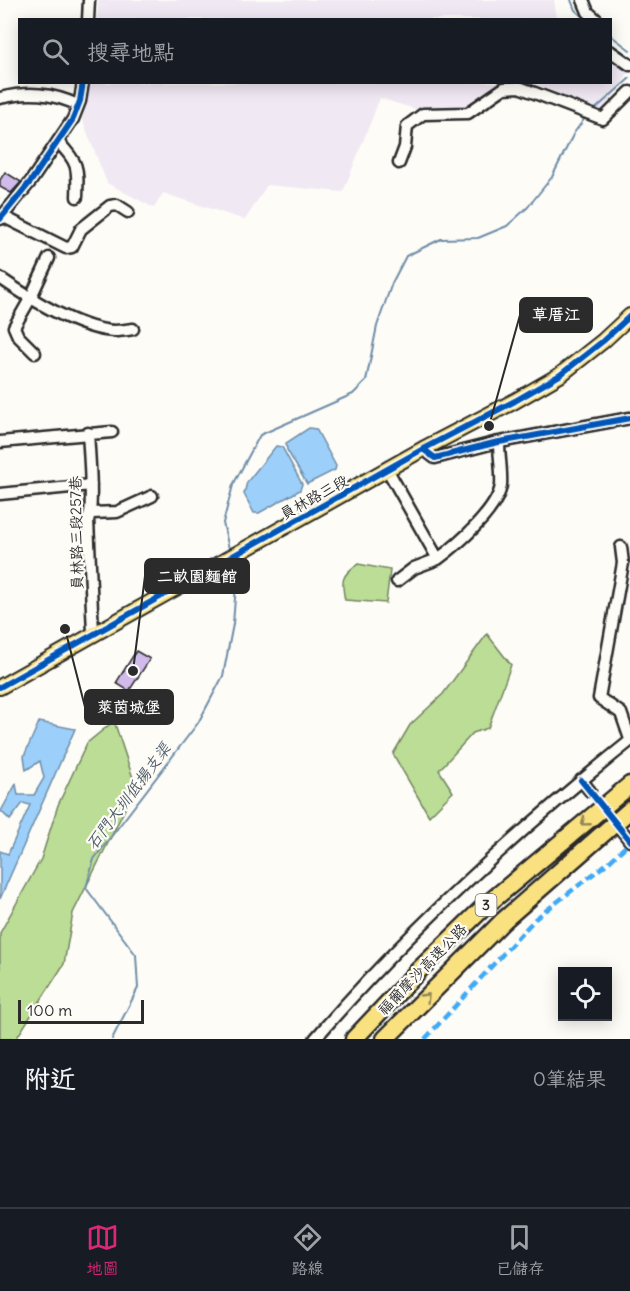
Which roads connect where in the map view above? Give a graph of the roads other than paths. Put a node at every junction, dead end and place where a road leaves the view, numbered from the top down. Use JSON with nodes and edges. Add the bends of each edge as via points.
{"nodes":[{"id":1,"x":89,"y":0,"type":"edge"},
{"id":2,"x":583,"y":0,"type":"edge"},
{"id":3,"x":88,"y":18,"type":"edge"},
{"id":4,"x":595,"y":18,"type":"edge"},
{"id":5,"x":612,"y":52,"type":"edge"},
{"id":6,"x":630,"y":65,"type":"edge"},
{"id":7,"x":83,"y":84,"type":"edge"},
{"id":8,"x":630,"y":92,"type":"edge"},
{"id":9,"x":0,"y":98,"type":"edge"},
{"id":10,"x":78,"y":105,"type":"junction"},
{"id":11,"x":58,"y":142,"type":"junction"},
{"id":12,"x":399,"y":163,"type":"dead end"},
{"id":13,"x":77,"y":197,"type":"dead end"},
{"id":14,"x":128,"y":212,"type":"dead end"},
{"id":15,"x":1,"y":218,"type":"edge"},
{"id":16,"x":49,"y":258,"type":"dead end"},
{"id":17,"x":0,"y":278,"type":"edge"},
{"id":18,"x":30,"y":299,"type":"junction"},
{"id":19,"x":630,"y":316,"type":"edge"},
{"id":20,"x":133,"y":329,"type":"dead end"},
{"id":21,"x":36,"y":353,"type":"dead end"},
{"id":22,"x":630,"y":418,"type":"edge"},
{"id":23,"x":112,"y":432,"type":"dead end"},
{"id":24,"x":88,"y":433,"type":"junction"},
{"id":25,"x":0,"y":442,"type":"edge"},
{"id":26,"x":499,"y":443,"type":"junction"},
{"id":27,"x":423,"y":449,"type":"junction"},
{"id":28,"x":387,"y":469,"type":"junction"},
{"id":29,"x":91,"y":485,"type":"junction"},
{"id":30,"x":0,"y":494,"type":"edge"},
{"id":31,"x":152,"y":496,"type":"dead end"},
{"id":32,"x":92,"y":513,"type":"junction"},
{"id":33,"x":621,"y":547,"type":"dead end"},
{"id":34,"x":438,"y":559,"type":"junction"},
{"id":35,"x":397,"y":581,"type":"dead end"},
{"id":36,"x":93,"y":633,"type":"junction"},
{"id":37,"x":0,"y":687,"type":"edge"},
{"id":38,"x":630,"y":740,"type":"edge"},
{"id":39,"x":581,"y":780,"type":"junction"},
{"id":40,"x":630,"y":785,"type":"edge"},
{"id":41,"x":590,"y":791,"type":"tunnel mouth"},
{"id":42,"x":630,"y":810,"type":"edge"},
{"id":43,"x":315,"y":1039,"type":"edge"},
{"id":44,"x":354,"y":1039,"type":"edge"},
{"id":45,"x":385,"y":1039,"type":"edge"}],
"edges":[{"from":1,"to":3,"type":"street"},
{"from":2,"to":4,"type":"street"},
{"from":5,"to":6,"type":"street"},
{"from":7,"to":10,"type":"street"},
{"from":8,"to":12,"type":"street","via":[[603,119],[519,87],[504,88],[468,113],[423,114],[407,126]]},
{"from":9,"to":10,"type":"street","via":[[16,94],[58,96]]},
{"from":10,"to":11,"type":"street"},
{"from":11,"to":13,"type":"street","via":[[78,169]]},
{"from":11,"to":15,"type":"street"},
{"from":14,"to":15,"type":"street","via":[[117,205],[110,206],[81,229],[72,247],[66,248]]},
{"from":16,"to":18,"type":"street"},
{"from":17,"to":18,"type":"street"},
{"from":18,"to":20,"type":"street","via":[[88,326],[115,331]]},
{"from":18,"to":21,"type":"street","via":[[14,327]]},
{"from":19,"to":27,"type":"main road","name":"員林路三段","via":[[560,375]]},
{"from":22,"to":26,"type":"street"},
{"from":23,"to":24,"type":"street"},
{"from":24,"to":25,"type":"street"},
{"from":24,"to":29,"type":"street","name":"員林路三段257巷"},
{"from":26,"to":27,"type":"street","via":[[435,458]]},
{"from":26,"to":34,"type":"street","via":[[501,487],[495,501],[460,543]]},
{"from":27,"to":28,"type":"main road","name":"員林路三段"},
{"from":28,"to":34,"type":"street"},
{"from":28,"to":36,"type":"main road","name":"員林路三段"},
{"from":29,"to":30,"type":"street"},
{"from":29,"to":32,"type":"street","name":"員林路三段257巷"},
{"from":31,"to":32,"type":"street","via":[[117,512]]},
{"from":32,"to":36,"type":"street","name":"員林路三段257巷","via":[[88,520]]},
{"from":33,"to":38,"type":"street","via":[[623,563],[599,698],[621,713]]},
{"from":34,"to":35,"type":"street","via":[[414,568]]},
{"from":36,"to":37,"type":"main road","name":"員林路三段"},
{"from":38,"to":39,"type":"street"},
{"from":39,"to":41,"type":"street"},
{"from":39,"to":43,"type":"street","via":[[419,928]]},
{"from":40,"to":44,"type":"highway","name":"福爾摩沙高速公路","number":"3","one_way":true,"via":[[484,907]]},
{"from":45,"to":42,"type":"highway","name":"福爾摩沙高速公路","number":"3","one_way":true,"via":[[504,920]]}]}
